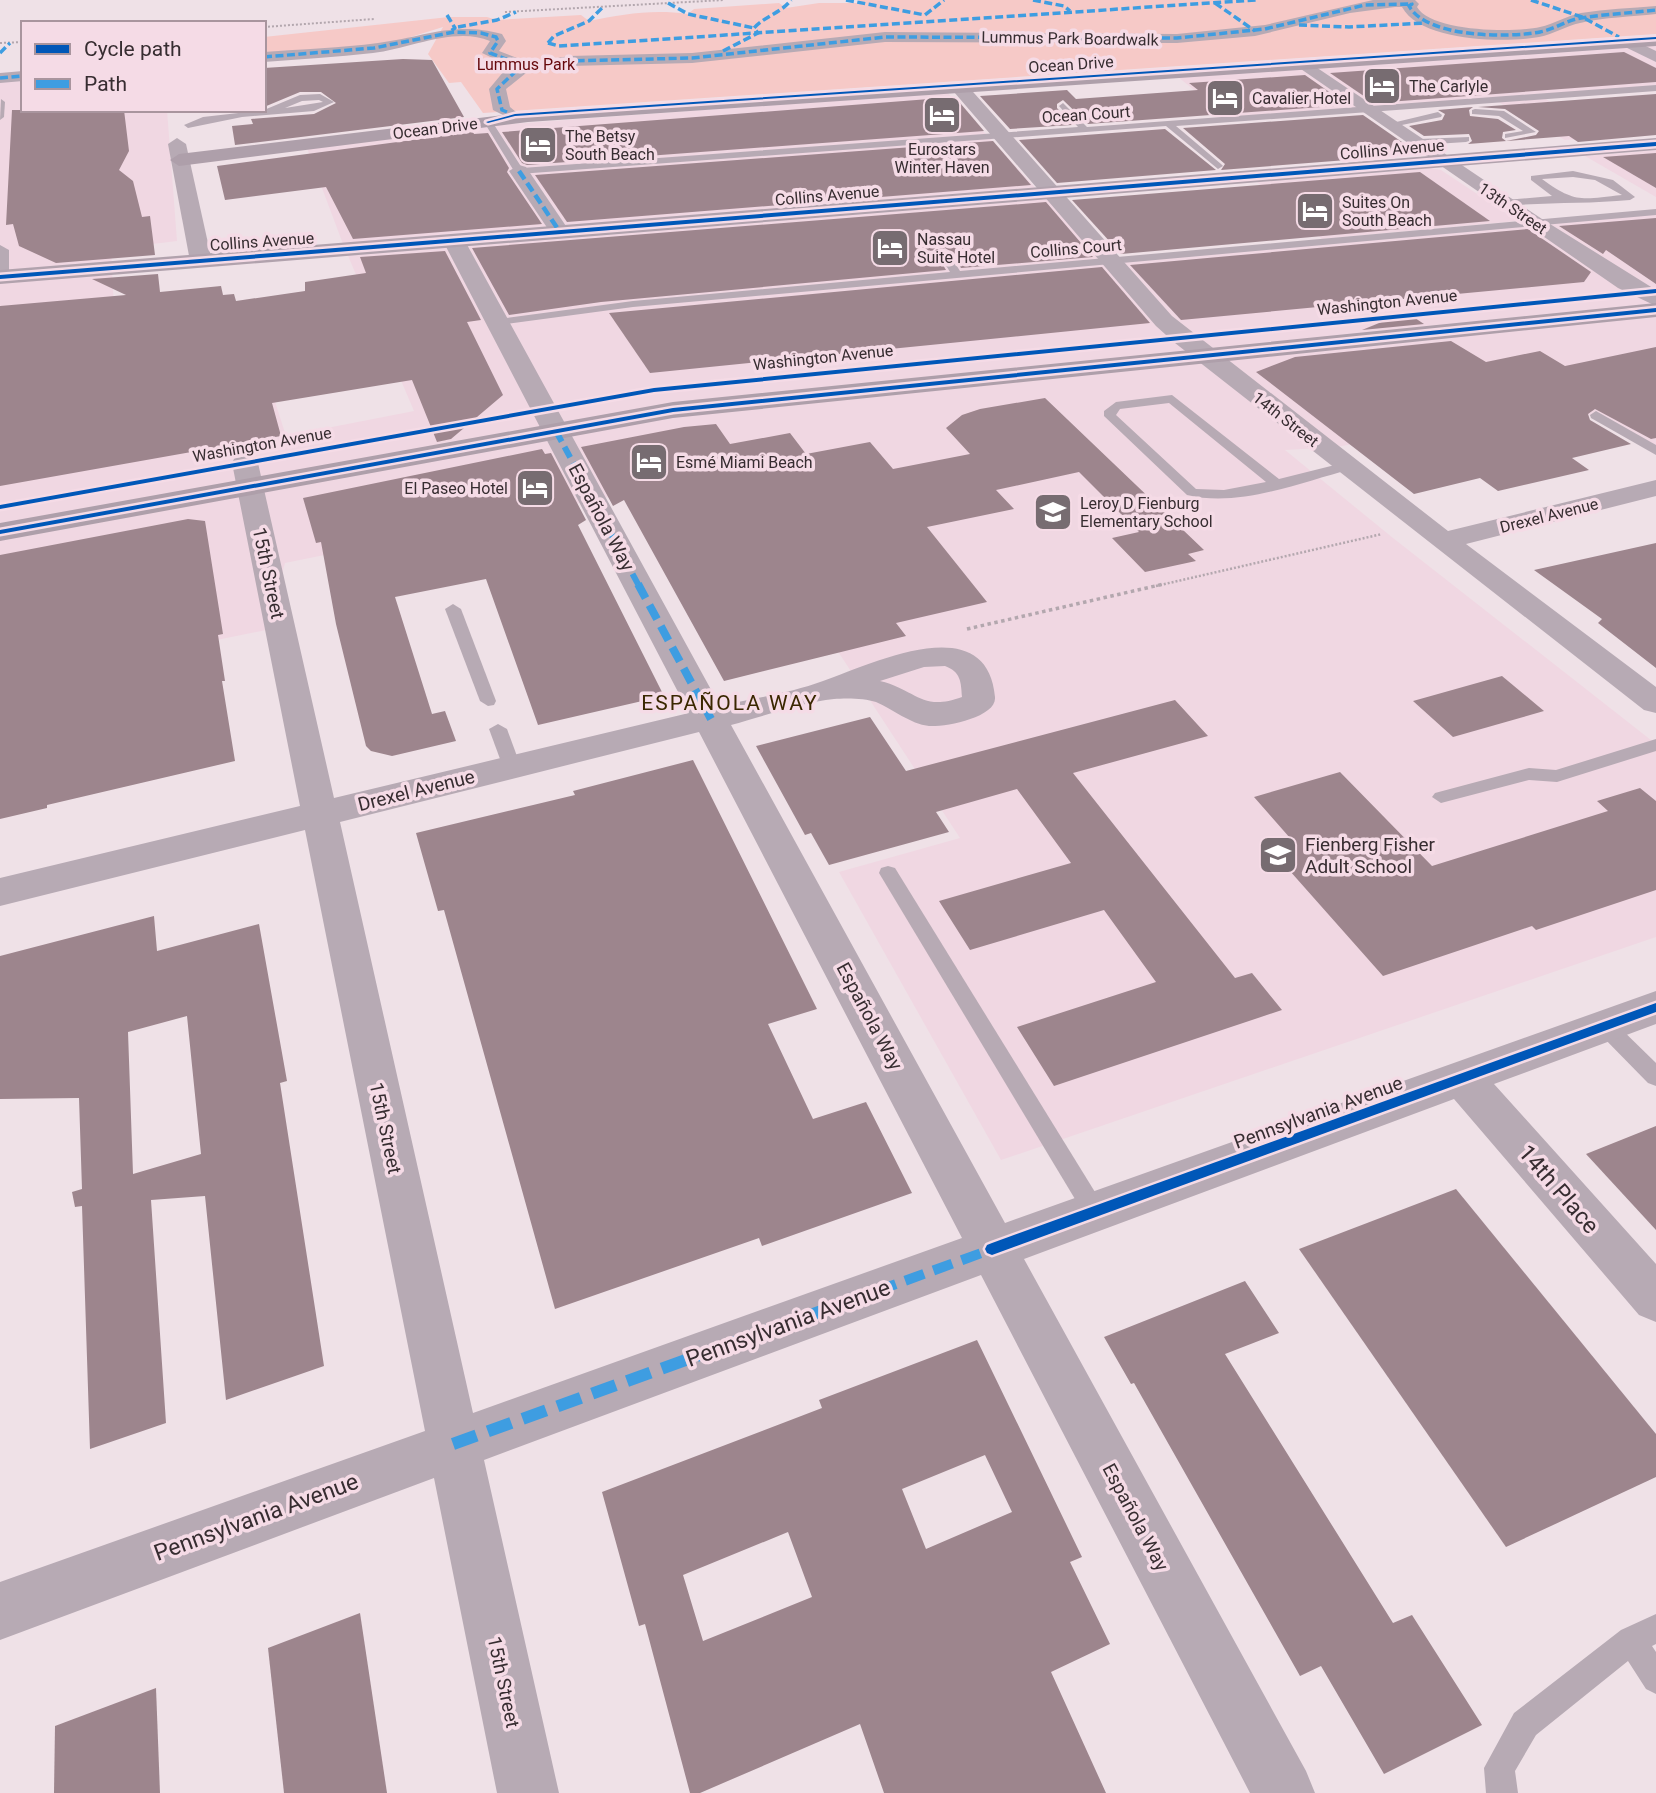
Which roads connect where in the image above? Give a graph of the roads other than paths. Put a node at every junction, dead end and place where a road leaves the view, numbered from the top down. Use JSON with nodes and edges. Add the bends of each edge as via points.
{"nodes":[{"id":1,"x":1656,"y":9,"type":"edge"},
{"id":2,"x":1582,"y":18,"type":"junction"},
{"id":3,"x":1623,"y":40,"type":"junction"},
{"id":4,"x":1656,"y":41,"type":"edge"},
{"id":5,"x":266,"y":57,"type":"edge"},
{"id":6,"x":1656,"y":57,"type":"edge"},
{"id":7,"x":1304,"y":64,"type":"junction"},
{"id":8,"x":519,"y":70,"type":"junction"},
{"id":9,"x":21,"y":76,"type":"edge"},
{"id":10,"x":0,"y":78,"type":"edge"},
{"id":11,"x":960,"y":88,"type":"junction"},
{"id":12,"x":1656,"y":88,"type":"edge"},
{"id":13,"x":1,"y":102,"type":"edge"},
{"id":14,"x":1063,"y":106,"type":"dead end"},
{"id":15,"x":1370,"y":109,"type":"junction"},
{"id":16,"x":507,"y":112,"type":"dead end"},
{"id":17,"x":1127,"y":114,"type":"dead end"},
{"id":18,"x":0,"y":117,"type":"edge"},
{"id":19,"x":248,"y":118,"type":"junction"},
{"id":20,"x":190,"y":122,"type":"edge"},
{"id":21,"x":488,"y":122,"type":"junction"},
{"id":22,"x":1169,"y":124,"type":"junction"},
{"id":23,"x":1392,"y":124,"type":"junction"},
{"id":24,"x":1140,"y":126,"type":"junction"},
{"id":25,"x":1085,"y":130,"type":"junction"},
{"id":26,"x":1003,"y":136,"type":"junction"},
{"id":27,"x":1508,"y":136,"type":"dead end"},
{"id":28,"x":1466,"y":139,"type":"dead end"},
{"id":29,"x":1420,"y":142,"type":"junction"},
{"id":30,"x":1656,"y":144,"type":"edge"},
{"id":31,"x":172,"y":148,"type":"junction"},
{"id":32,"x":1446,"y":161,"type":"junction"},
{"id":33,"x":1217,"y":166,"type":"dead end"},
{"id":34,"x":519,"y":171,"type":"junction"},
{"id":35,"x":1053,"y":193,"type":"junction"},
{"id":36,"x":1561,"y":198,"type":"junction"},
{"id":37,"x":1505,"y":203,"type":"junction"},
{"id":38,"x":1656,"y":212,"type":"edge"},
{"id":39,"x":1535,"y":223,"type":"junction"},
{"id":40,"x":560,"y":232,"type":"junction"},
{"id":41,"x":454,"y":241,"type":"junction"},
{"id":42,"x":0,"y":248,"type":"edge"},
{"id":43,"x":944,"y":254,"type":"dead end"},
{"id":44,"x":201,"y":261,"type":"junction"},
{"id":45,"x":1113,"y":261,"type":"junction"},
{"id":46,"x":957,"y":275,"type":"junction"},
{"id":47,"x":2,"y":277,"type":"edge"},
{"id":48,"x":1653,"y":298,"type":"edge"},
{"id":49,"x":499,"y":322,"type":"junction"},
{"id":50,"x":1183,"y":338,"type":"junction"},
{"id":51,"x":1206,"y":356,"type":"junction"},
{"id":52,"x":1596,"y":415,"type":"dead end"},
{"id":53,"x":550,"y":421,"type":"junction"},
{"id":54,"x":1656,"y":451,"type":"edge"},
{"id":55,"x":1347,"y":466,"type":"junction"},
{"id":56,"x":248,"y":475,"type":"junction"},
{"id":57,"x":1275,"y":483,"type":"junction"},
{"id":58,"x":1656,"y":488,"type":"edge"},
{"id":59,"x":0,"y":507,"type":"edge"},
{"id":60,"x":0,"y":532,"type":"edge"},
{"id":61,"x":1443,"y":541,"type":"junction"},
{"id":62,"x":453,"y":609,"type":"dead end"},
{"id":63,"x":833,"y":689,"type":"dead end"},
{"id":64,"x":488,"y":701,"type":"dead end"},
{"id":65,"x":1655,"y":702,"type":"edge"},
{"id":66,"x":711,"y":719,"type":"junction"},
{"id":67,"x":498,"y":729,"type":"dead end"},
{"id":68,"x":1656,"y":745,"type":"edge"},
{"id":69,"x":512,"y":767,"type":"junction"},
{"id":70,"x":1441,"y":797,"type":"dead end"},
{"id":71,"x":320,"y":814,"type":"junction"},
{"id":72,"x":888,"y":873,"type":"dead end"},
{"id":73,"x":0,"y":892,"type":"edge"},
{"id":74,"x":1656,"y":1007,"type":"edge"},
{"id":75,"x":1605,"y":1026,"type":"junction"},
{"id":76,"x":1656,"y":1077,"type":"edge"},
{"id":77,"x":1462,"y":1078,"type":"junction"},
{"id":78,"x":1095,"y":1212,"type":"junction"},
{"id":79,"x":992,"y":1249,"type":"junction"},
{"id":80,"x":1656,"y":1299,"type":"edge"},
{"id":81,"x":453,"y":1444,"type":"junction"},
{"id":82,"x":0,"y":1611,"type":"edge"},
{"id":83,"x":1644,"y":1635,"type":"edge"},
{"id":84,"x":1656,"y":1679,"type":"edge"},
{"id":85,"x":527,"y":1793,"type":"edge"},
{"id":86,"x":1284,"y":1793,"type":"edge"},
{"id":87,"x":1502,"y":1793,"type":"edge"}],
"edges":[{"from":1,"to":2,"type":"street","name":"Lummus Park Boardwalk"},
{"from":2,"to":3,"type":"street"},
{"from":2,"to":8,"type":"street","name":"Lummus Park Boardwalk","via":[[1525,34],[1472,32],[1432,23],[1414,15],[1411,4],[1395,2],[1351,6],[1289,24],[1217,35],[885,37]]},
{"from":3,"to":4,"type":"main road","name":"Ocean Drive"},
{"from":3,"to":6,"type":"street"},
{"from":3,"to":7,"type":"main road","name":"Ocean Drive"},
{"from":5,"to":8,"type":"street","via":[[390,46],[439,33],[471,32],[496,37],[490,53],[508,59],[510,68]]},
{"from":7,"to":11,"type":"main road","name":"Ocean Drive"},
{"from":7,"to":15,"type":"street","name":"13th Street"},
{"from":8,"to":16,"type":"street","via":[[497,89],[502,110]]},
{"from":9,"to":10,"type":"street"},
{"from":11,"to":21,"type":"main road","name":"Ocean Drive"},
{"from":11,"to":26,"type":"street","name":"14th Street"},
{"from":12,"to":15,"type":"lane","name":"Ocean Court"},
{"from":13,"to":18,"type":"lane"},
{"from":14,"to":25,"type":"lane"},
{"from":15,"to":22,"type":"lane","name":"Ocean Court"},
{"from":15,"to":23,"type":"street","name":"13th Street"},
{"from":17,"to":24,"type":"lane"},
{"from":19,"to":19,"type":"lane","via":[[314,108],[330,102],[320,97],[300,98]]},
{"from":19,"to":20,"type":"lane"},
{"from":20,"to":31,"type":"street","via":[[193,136]]},
{"from":21,"to":31,"type":"main road","name":"Ocean Drive"},
{"from":21,"to":34,"type":"lane"},
{"from":22,"to":24,"type":"lane","name":"Ocean Court"},
{"from":22,"to":33,"type":"lane"},
{"from":23,"to":27,"type":"lane","via":[[1489,111],[1501,113],[1531,132]]},
{"from":23,"to":29,"type":"street","name":"13th Street"},
{"from":24,"to":25,"type":"lane","name":"Ocean Court"},
{"from":25,"to":26,"type":"lane","name":"Ocean Court"},
{"from":26,"to":34,"type":"lane","name":"Ocean Court"},
{"from":26,"to":35,"type":"street","name":"14th Street"},
{"from":28,"to":29,"type":"lane"},
{"from":29,"to":32,"type":"street","name":"13th Street"},
{"from":30,"to":32,"type":"main road","name":"Collins Avenue"},
{"from":31,"to":44,"type":"street"},
{"from":32,"to":35,"type":"main road","name":"Collins Avenue"},
{"from":32,"to":37,"type":"street","name":"13th Street"},
{"from":34,"to":40,"type":"street"},
{"from":35,"to":40,"type":"main road","name":"Collins Avenue"},
{"from":35,"to":45,"type":"street","name":"14th Street"},
{"from":36,"to":36,"type":"lane","via":[[1534,178],[1592,174],[1630,197],[1580,202]]},
{"from":36,"to":37,"type":"lane"},
{"from":37,"to":39,"type":"street","name":"13th Street"},
{"from":38,"to":39,"type":"lane","name":"Collins Court"},
{"from":39,"to":45,"type":"lane","name":"Collins Court"},
{"from":39,"to":48,"type":"street","name":"13th Street"},
{"from":40,"to":41,"type":"main road","name":"Collins Avenue"},
{"from":41,"to":44,"type":"main road","name":"Collins Avenue"},
{"from":41,"to":49,"type":"street","name":"Española Way"},
{"from":42,"to":47,"type":"lane","via":[[6,261]]},
{"from":43,"to":46,"type":"lane"},
{"from":44,"to":47,"type":"main road","name":"Collins Avenue"},
{"from":45,"to":46,"type":"lane","name":"Collins Court"},
{"from":45,"to":50,"type":"street","name":"14th Street"},
{"from":46,"to":49,"type":"lane","name":"Collins Court","via":[[633,304]]},
{"from":48,"to":50,"type":"main road","name":"Washington Avenue"},
{"from":48,"to":51,"type":"main road","name":"Washington Avenue"},
{"from":49,"to":53,"type":"street","name":"Española Way"},
{"from":50,"to":51,"type":"street","name":"14th Street"},
{"from":50,"to":53,"type":"main road","name":"Washington Avenue","via":[[686,386]]},
{"from":51,"to":53,"type":"main road","name":"Washington Avenue"},
{"from":51,"to":55,"type":"street","name":"14th Street"},
{"from":52,"to":54,"type":"lane"},
{"from":53,"to":56,"type":"main road","name":"Washington Avenue"},
{"from":53,"to":66,"type":"street","name":"Española Way"},
{"from":55,"to":57,"type":"lane"},
{"from":55,"to":61,"type":"street","name":"14th Street"},
{"from":56,"to":59,"type":"main road","name":"Washington Avenue"},
{"from":56,"to":60,"type":"main road","name":"Washington Avenue"},
{"from":56,"to":71,"type":"street","name":"15th Street"},
{"from":57,"to":57,"type":"lane","via":[[1217,496],[1192,492],[1110,416],[1110,411],[1116,406],[1171,399]]},
{"from":58,"to":61,"type":"street","name":"Drexel Avenue"},
{"from":61,"to":65,"type":"street","name":"14th Street"},
{"from":62,"to":64,"type":"lane"},
{"from":63,"to":66,"type":"street","name":"Drexel Avenue"},
{"from":66,"to":69,"type":"street","name":"Drexel Avenue"},
{"from":66,"to":79,"type":"street","name":"Española Way"},
{"from":67,"to":69,"type":"lane"},
{"from":68,"to":70,"type":"lane","via":[[1557,776],[1529,774]]},
{"from":69,"to":71,"type":"street","name":"Drexel Avenue"},
{"from":71,"to":73,"type":"street","name":"Drexel Avenue"},
{"from":71,"to":81,"type":"street","name":"15th Street"},
{"from":72,"to":78,"type":"lane"},
{"from":74,"to":75,"type":"street","name":"Pennsylvania Avenue"},
{"from":75,"to":76,"type":"lane"},
{"from":75,"to":77,"type":"street","name":"Pennsylvania Avenue"},
{"from":77,"to":78,"type":"street","name":"Pennsylvania Avenue"},
{"from":77,"to":80,"type":"street","name":"14th Place"},
{"from":78,"to":79,"type":"street","name":"Pennsylvania Avenue"},
{"from":79,"to":81,"type":"street","name":"Pennsylvania Avenue"},
{"from":79,"to":86,"type":"street","name":"Española Way"},
{"from":81,"to":82,"type":"street","name":"Pennsylvania Avenue"},
{"from":81,"to":85,"type":"street","name":"15th Street"},
{"from":83,"to":84,"type":"lane"},
{"from":83,"to":87,"type":"lane","via":[[1525,1724],[1499,1768]]}]}
